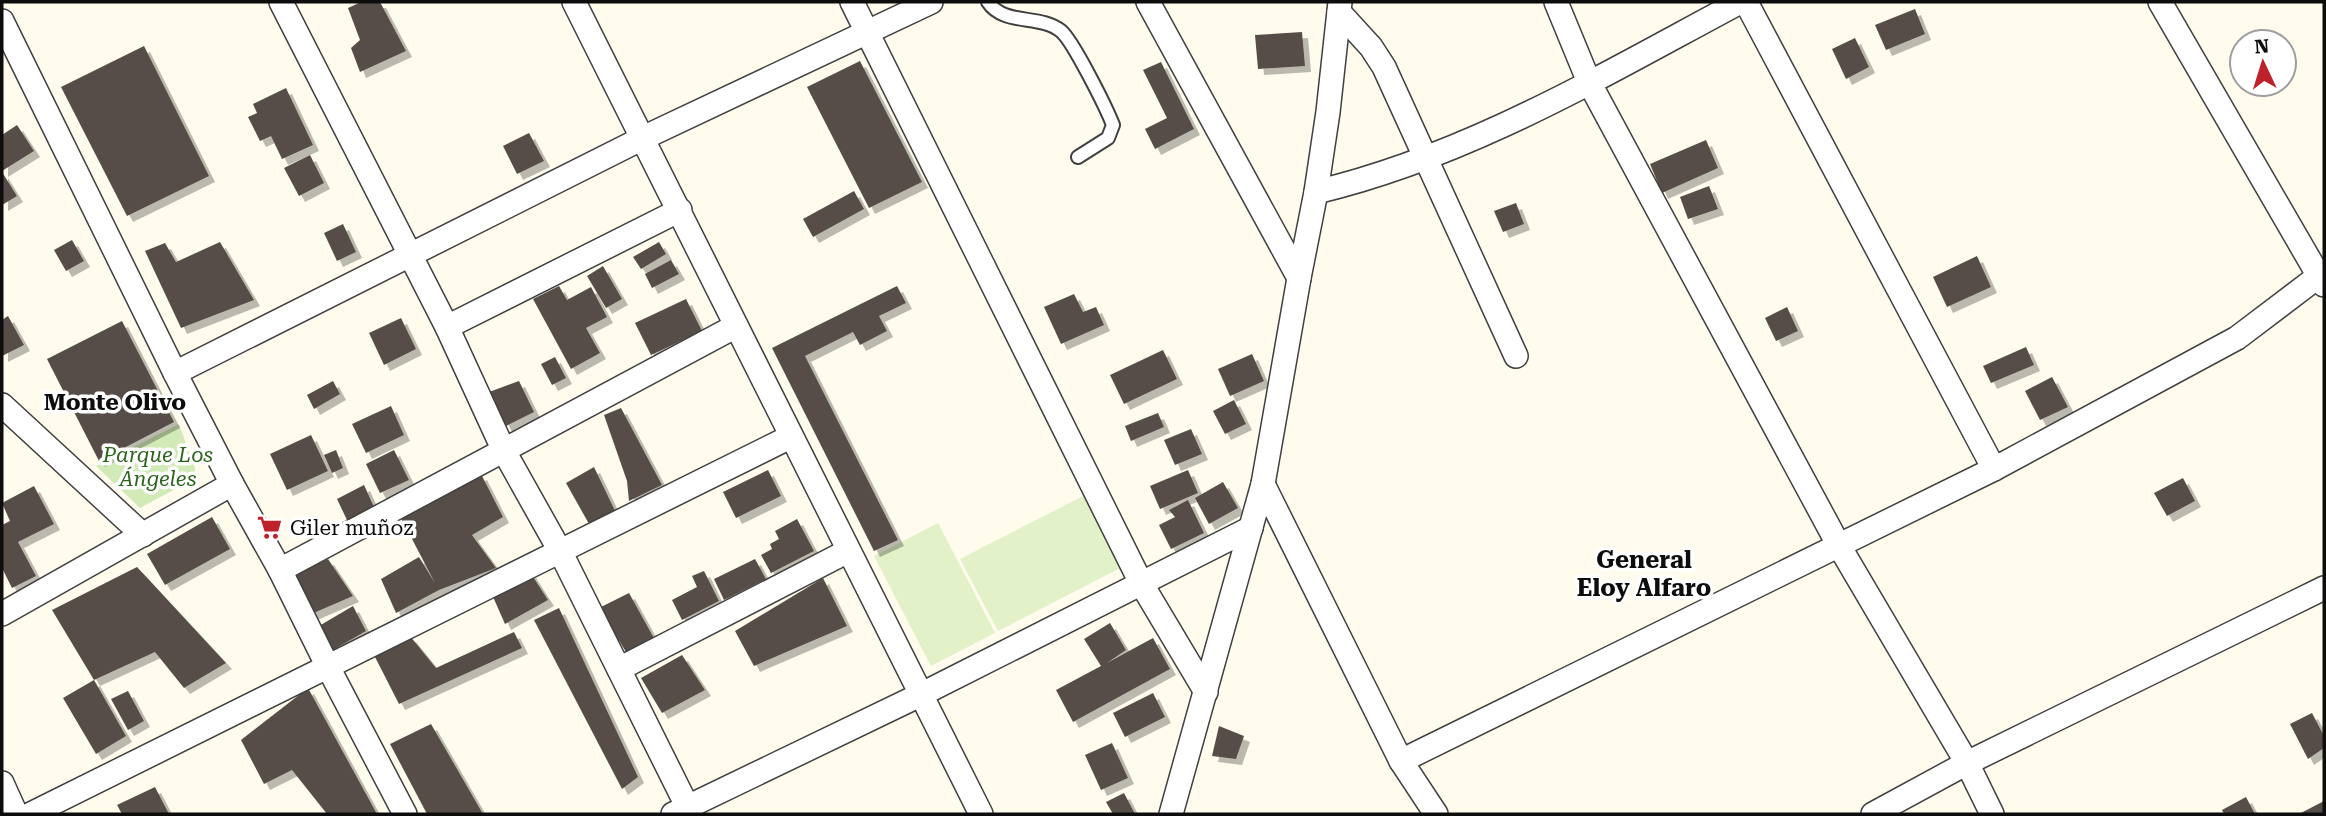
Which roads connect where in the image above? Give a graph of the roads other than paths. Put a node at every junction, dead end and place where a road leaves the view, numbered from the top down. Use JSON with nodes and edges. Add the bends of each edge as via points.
{"nodes":[{"id":1,"x":281,"y":2,"type":"edge"},
{"id":2,"x":574,"y":2,"type":"edge"},
{"id":3,"x":852,"y":2,"type":"edge"},
{"id":4,"x":931,"y":2,"type":"edge"},
{"id":5,"x":988,"y":2,"type":"edge"},
{"id":6,"x":1148,"y":2,"type":"edge"},
{"id":7,"x":1556,"y":2,"type":"edge"},
{"id":8,"x":1740,"y":2,"type":"edge"},
{"id":9,"x":1746,"y":2,"type":"edge"},
{"id":10,"x":2160,"y":2,"type":"edge"},
{"id":11,"x":1340,"y":7,"type":"edge"},
{"id":12,"x":2,"y":21,"type":"edge"},
{"id":13,"x":868,"y":32,"type":"junction"},
{"id":14,"x":1589,"y":82,"type":"junction"},
{"id":15,"x":643,"y":138,"type":"junction"},
{"id":16,"x":1078,"y":157,"type":"dead end"},
{"id":17,"x":1425,"y":158,"type":"junction"},
{"id":18,"x":1316,"y":192,"type":"junction"},
{"id":19,"x":680,"y":210,"type":"junction"},
{"id":20,"x":411,"y":256,"type":"junction"},
{"id":21,"x":1298,"y":278,"type":"junction"},
{"id":22,"x":2322,"y":278,"type":"edge"},
{"id":23,"x":736,"y":326,"type":"junction"},
{"id":24,"x":447,"y":327,"type":"junction"},
{"id":25,"x":1516,"y":356,"type":"dead end"},
{"id":26,"x":175,"y":373,"type":"junction"},
{"id":27,"x":2,"y":405,"type":"edge"},
{"id":28,"x":790,"y":437,"type":"junction"},
{"id":29,"x":504,"y":451,"type":"junction"},
{"id":30,"x":1994,"y":469,"type":"junction"},
{"id":31,"x":232,"y":484,"type":"junction"},
{"id":32,"x":1263,"y":484,"type":"junction"},
{"id":33,"x":1251,"y":528,"type":"junction"},
{"id":34,"x":143,"y":535,"type":"junction"},
{"id":35,"x":1838,"y":544,"type":"junction"},
{"id":36,"x":560,"y":551,"type":"junction"},
{"id":37,"x":848,"y":551,"type":"junction"},
{"id":38,"x":281,"y":570,"type":"junction"},
{"id":39,"x":1141,"y":583,"type":"junction"},
{"id":40,"x":2324,"y":588,"type":"edge"},
{"id":41,"x":2,"y":614,"type":"edge"},
{"id":42,"x":328,"y":667,"type":"junction"},
{"id":43,"x":619,"y":669,"type":"junction"},
{"id":44,"x":1206,"y":692,"type":"junction"},
{"id":45,"x":922,"y":694,"type":"junction"},
{"id":46,"x":1401,"y":761,"type":"junction"},
{"id":47,"x":1967,"y":763,"type":"junction"},
{"id":48,"x":2,"y":783,"type":"edge"},
{"id":49,"x":683,"y":812,"type":"edge"},
{"id":50,"x":16,"y":814,"type":"edge"},
{"id":51,"x":31,"y":814,"type":"edge"},
{"id":52,"x":405,"y":814,"type":"edge"},
{"id":53,"x":981,"y":814,"type":"edge"},
{"id":54,"x":1171,"y":814,"type":"edge"},
{"id":55,"x":1436,"y":814,"type":"edge"},
{"id":56,"x":1873,"y":814,"type":"edge"},
{"id":57,"x":1992,"y":814,"type":"edge"}],
"edges":[{"from":1,"to":20,"type":"street"},
{"from":2,"to":15,"type":"street"},
{"from":3,"to":13,"type":"street"},
{"from":4,"to":13,"type":"street"},
{"from":5,"to":16,"type":"lane","via":[[1019,20],[1047,22],[1063,32],[1075,52],[1113,125],[1108,138]]},
{"from":6,"to":21,"type":"street"},
{"from":7,"to":14,"type":"street"},
{"from":8,"to":14,"type":"street"},
{"from":9,"to":30,"type":"street"},
{"from":10,"to":22,"type":"street"},
{"from":11,"to":17,"type":"street","via":[[1384,67]]},
{"from":11,"to":18,"type":"street"},
{"from":12,"to":26,"type":"street"},
{"from":13,"to":15,"type":"street"},
{"from":13,"to":39,"type":"street"},
{"from":14,"to":17,"type":"street","via":[[1517,120]]},
{"from":14,"to":35,"type":"street"},
{"from":15,"to":19,"type":"street"},
{"from":15,"to":20,"type":"street"},
{"from":17,"to":18,"type":"street"},
{"from":17,"to":25,"type":"street"},
{"from":18,"to":21,"type":"street"},
{"from":19,"to":23,"type":"street"},
{"from":19,"to":24,"type":"street"},
{"from":20,"to":24,"type":"street"},
{"from":20,"to":26,"type":"street"},
{"from":21,"to":32,"type":"street"},
{"from":22,"to":30,"type":"street","via":[[2236,338]]},
{"from":23,"to":28,"type":"street"},
{"from":23,"to":29,"type":"street"},
{"from":24,"to":29,"type":"street"},
{"from":26,"to":31,"type":"street"},
{"from":27,"to":34,"type":"street"},
{"from":28,"to":36,"type":"street"},
{"from":28,"to":37,"type":"street"},
{"from":29,"to":36,"type":"street"},
{"from":29,"to":38,"type":"street"},
{"from":30,"to":35,"type":"street"},
{"from":31,"to":34,"type":"street"},
{"from":31,"to":38,"type":"street"},
{"from":32,"to":33,"type":"street"},
{"from":32,"to":46,"type":"street"},
{"from":33,"to":39,"type":"street"},
{"from":33,"to":44,"type":"street"},
{"from":34,"to":41,"type":"street"},
{"from":35,"to":46,"type":"street"},
{"from":35,"to":47,"type":"street"},
{"from":36,"to":42,"type":"street"},
{"from":36,"to":43,"type":"street"},
{"from":37,"to":43,"type":"street"},
{"from":37,"to":45,"type":"street"},
{"from":38,"to":42,"type":"street"},
{"from":39,"to":44,"type":"street"},
{"from":39,"to":45,"type":"street"},
{"from":40,"to":47,"type":"street"},
{"from":42,"to":51,"type":"street"},
{"from":42,"to":52,"type":"street"},
{"from":43,"to":49,"type":"street"},
{"from":44,"to":54,"type":"street"},
{"from":45,"to":49,"type":"street"},
{"from":45,"to":53,"type":"street"},
{"from":46,"to":55,"type":"street"},
{"from":47,"to":56,"type":"street"},
{"from":47,"to":57,"type":"street"},
{"from":48,"to":50,"type":"street"}]}
